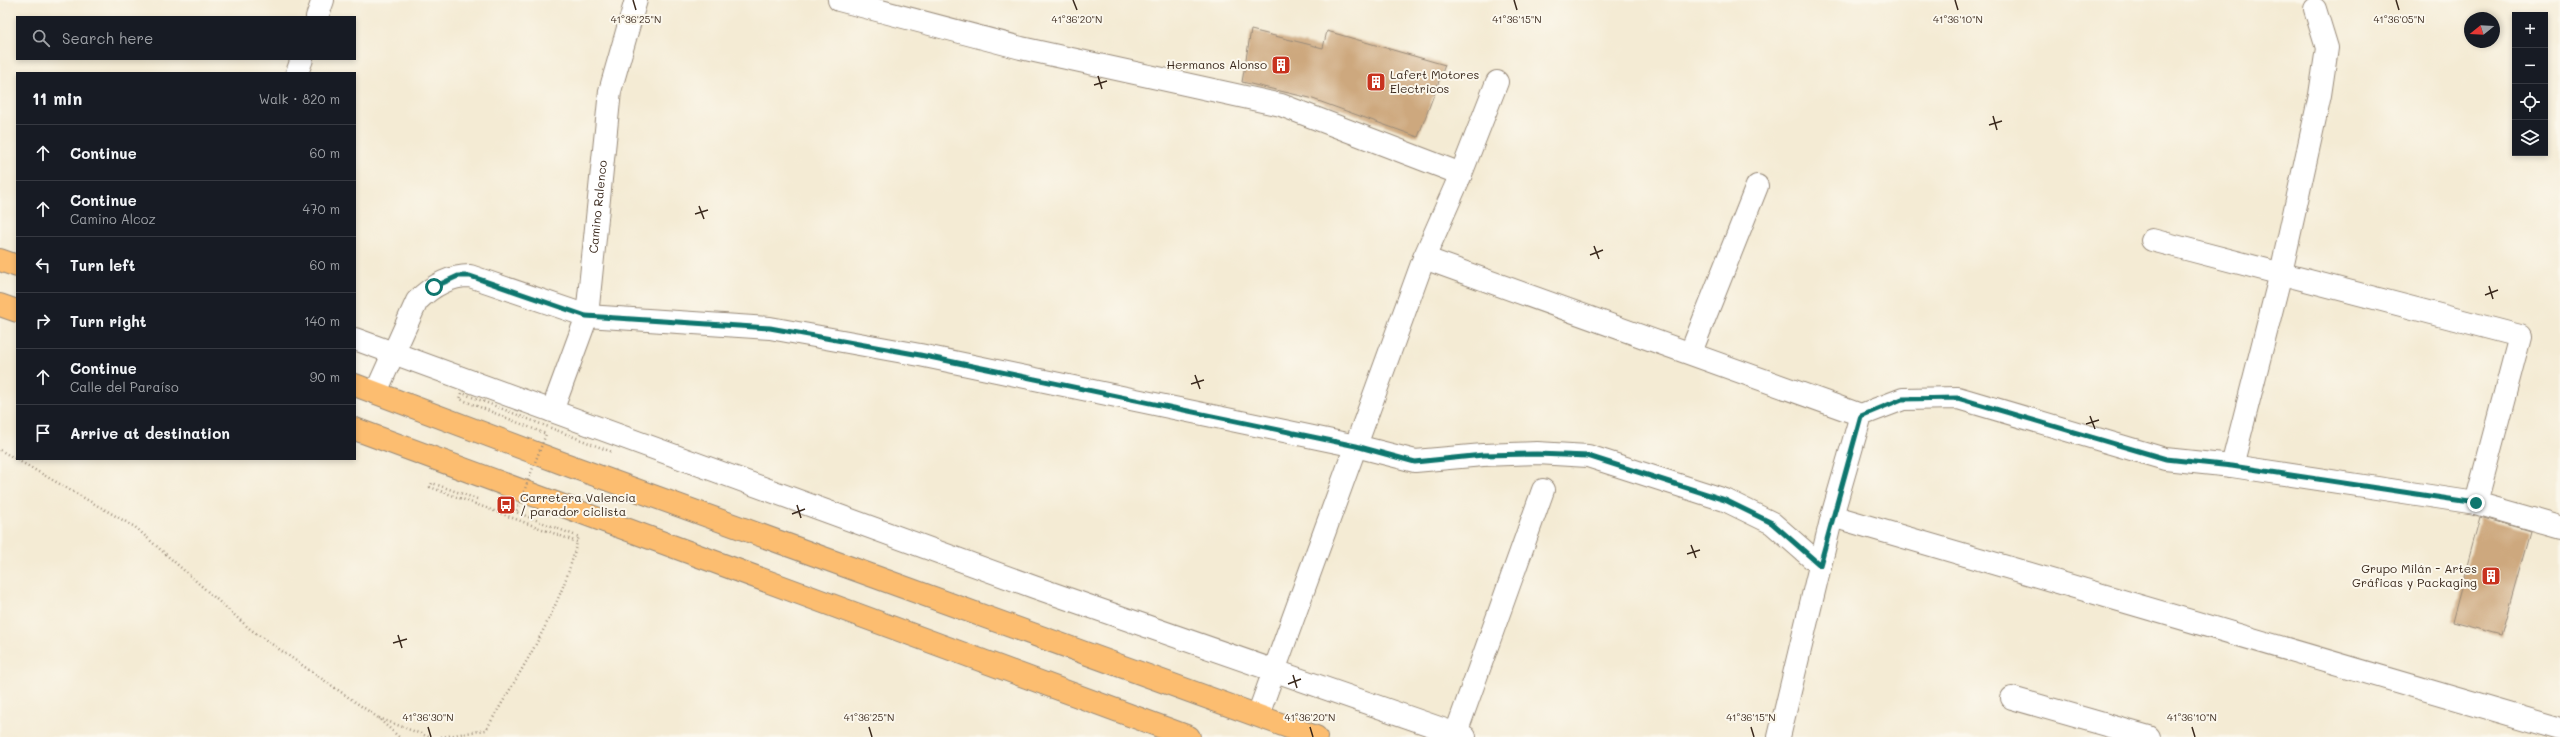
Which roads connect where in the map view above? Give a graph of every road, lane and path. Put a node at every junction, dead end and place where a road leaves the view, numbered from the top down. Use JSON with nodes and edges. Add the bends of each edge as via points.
{"nodes":[{"id":1,"x":323,"y":0,"type":"edge"},
{"id":2,"x":636,"y":0,"type":"edge"},
{"id":3,"x":839,"y":0,"type":"edge"},
{"id":4,"x":2316,"y":9,"type":"dead end"},
{"id":5,"x":317,"y":16,"type":"edge"},
{"id":6,"x":302,"y":60,"type":"edge"},
{"id":7,"x":297,"y":72,"type":"edge"},
{"id":8,"x":1497,"y":82,"type":"dead end"},
{"id":9,"x":1461,"y":174,"type":"junction"},
{"id":10,"x":1757,"y":186,"type":"dead end"},
{"id":11,"x":2152,"y":240,"type":"dead end"},
{"id":12,"x":1424,"y":258,"type":"junction"},
{"id":13,"x":0,"y":260,"type":"edge"},
{"id":14,"x":16,"y":266,"type":"edge"},
{"id":15,"x":2281,"y":272,"type":"junction"},
{"id":16,"x":0,"y":305,"type":"edge"},
{"id":17,"x":16,"y":311,"type":"edge"},
{"id":18,"x":586,"y":316,"type":"junction"},
{"id":19,"x":356,"y":339,"type":"edge"},
{"id":20,"x":1691,"y":352,"type":"junction"},
{"id":21,"x":393,"y":353,"type":"junction"},
{"id":22,"x":356,"y":385,"type":"edge"},
{"id":23,"x":376,"y":392,"type":"junction"},
{"id":24,"x":552,"y":411,"type":"junction"},
{"id":25,"x":1861,"y":416,"type":"junction"},
{"id":26,"x":356,"y":429,"type":"edge"},
{"id":27,"x":1356,"y":446,"type":"junction"},
{"id":28,"x":0,"y":450,"type":"edge"},
{"id":29,"x":612,"y":452,"type":"dead end"},
{"id":30,"x":16,"y":459,"type":"edge"},
{"id":31,"x":18,"y":460,"type":"edge"},
{"id":32,"x":2232,"y":466,"type":"junction"},
{"id":33,"x":1543,"y":490,"type":"dead end"},
{"id":34,"x":477,"y":499,"type":"dead end"},
{"id":35,"x":2476,"y":503,"type":"junction"},
{"id":36,"x":1832,"y":516,"type":"junction"},
{"id":37,"x":2560,"y":527,"type":"edge"},
{"id":38,"x":576,"y":542,"type":"junction"},
{"id":39,"x":1820,"y":565,"type":"junction"},
{"id":40,"x":1273,"y":671,"type":"junction"},
{"id":41,"x":2012,"y":698,"type":"dead end"},
{"id":42,"x":1258,"y":715,"type":"junction"},
{"id":43,"x":377,"y":717,"type":"junction"},
{"id":44,"x":2560,"y":729,"type":"edge"},
{"id":45,"x":2104,"y":731,"type":"edge"},
{"id":46,"x":1460,"y":735,"type":"edge"},
{"id":47,"x":399,"y":737,"type":"edge"},
{"id":48,"x":429,"y":737,"type":"edge"},
{"id":49,"x":441,"y":737,"type":"edge"},
{"id":50,"x":1189,"y":737,"type":"edge"},
{"id":51,"x":1316,"y":737,"type":"edge"},
{"id":52,"x":1779,"y":737,"type":"edge"},
{"id":53,"x":2149,"y":737,"type":"edge"}],
"edges":[{"from":1,"to":5,"type":"street"},
{"from":2,"to":18,"type":"street","name":"Camino Ralenco","via":[[610,91]]},
{"from":3,"to":9,"type":"street","via":[[1021,48],[1281,106]]},
{"from":4,"to":15,"type":"street","via":[[2327,48],[2320,95]]},
{"from":6,"to":7,"type":"street"},
{"from":8,"to":9,"type":"street"},
{"from":9,"to":12,"type":"street"},
{"from":10,"to":20,"type":"street"},
{"from":11,"to":15,"type":"street"},
{"from":12,"to":20,"type":"street"},
{"from":12,"to":27,"type":"street"},
{"from":13,"to":14,"type":"highway"},
{"from":15,"to":32,"type":"street"},
{"from":15,"to":35,"type":"street","via":[[2520,336]]},
{"from":16,"to":17,"type":"highway"},
{"from":18,"to":21,"type":"street","via":[[470,276],[458,276],[434,287],[417,301]]},
{"from":18,"to":24,"type":"street","name":"Camino Ralenco"},
{"from":18,"to":27,"type":"street","via":[[770,328],[920,355]]},
{"from":19,"to":21,"type":"street"},
{"from":20,"to":25,"type":"street"},
{"from":21,"to":23,"type":"street"},
{"from":21,"to":24,"type":"street"},
{"from":22,"to":23,"type":"highway"},
{"from":23,"to":42,"type":"highway","via":[[570,466]]},
{"from":24,"to":40,"type":"street"},
{"from":25,"to":32,"type":"street","via":[[1902,399],[1958,398],[2166,459]]},
{"from":25,"to":36,"type":"street"},
{"from":26,"to":50,"type":"highway"},
{"from":27,"to":39,"type":"street","via":[[1415,462],[1483,455],[1588,456],[1725,500],[1772,523]]},
{"from":27,"to":40,"type":"street"},
{"from":28,"to":30,"type":"path"},
{"from":29,"to":38,"type":"path","bridge":true,"via":[[462,392],[460,399],[546,434],[516,512],[579,536]]},
{"from":31,"to":43,"type":"path","via":[[135,527],[250,629]]},
{"from":32,"to":35,"type":"street"},
{"from":33,"to":46,"type":"street"},
{"from":34,"to":38,"type":"path","bridge":true,"via":[[432,483],[430,487]]},
{"from":35,"to":37,"type":"street"},
{"from":36,"to":39,"type":"street"},
{"from":36,"to":44,"type":"street"},
{"from":38,"to":49,"type":"path","via":[[571,566],[548,622],[486,730]]},
{"from":39,"to":52,"type":"street"},
{"from":40,"to":42,"type":"street"},
{"from":40,"to":46,"type":"street"},
{"from":41,"to":45,"type":"street"},
{"from":42,"to":51,"type":"highway"},
{"from":43,"to":47,"type":"path"},
{"from":43,"to":48,"type":"path"},
{"from":45,"to":53,"type":"street"}]}
